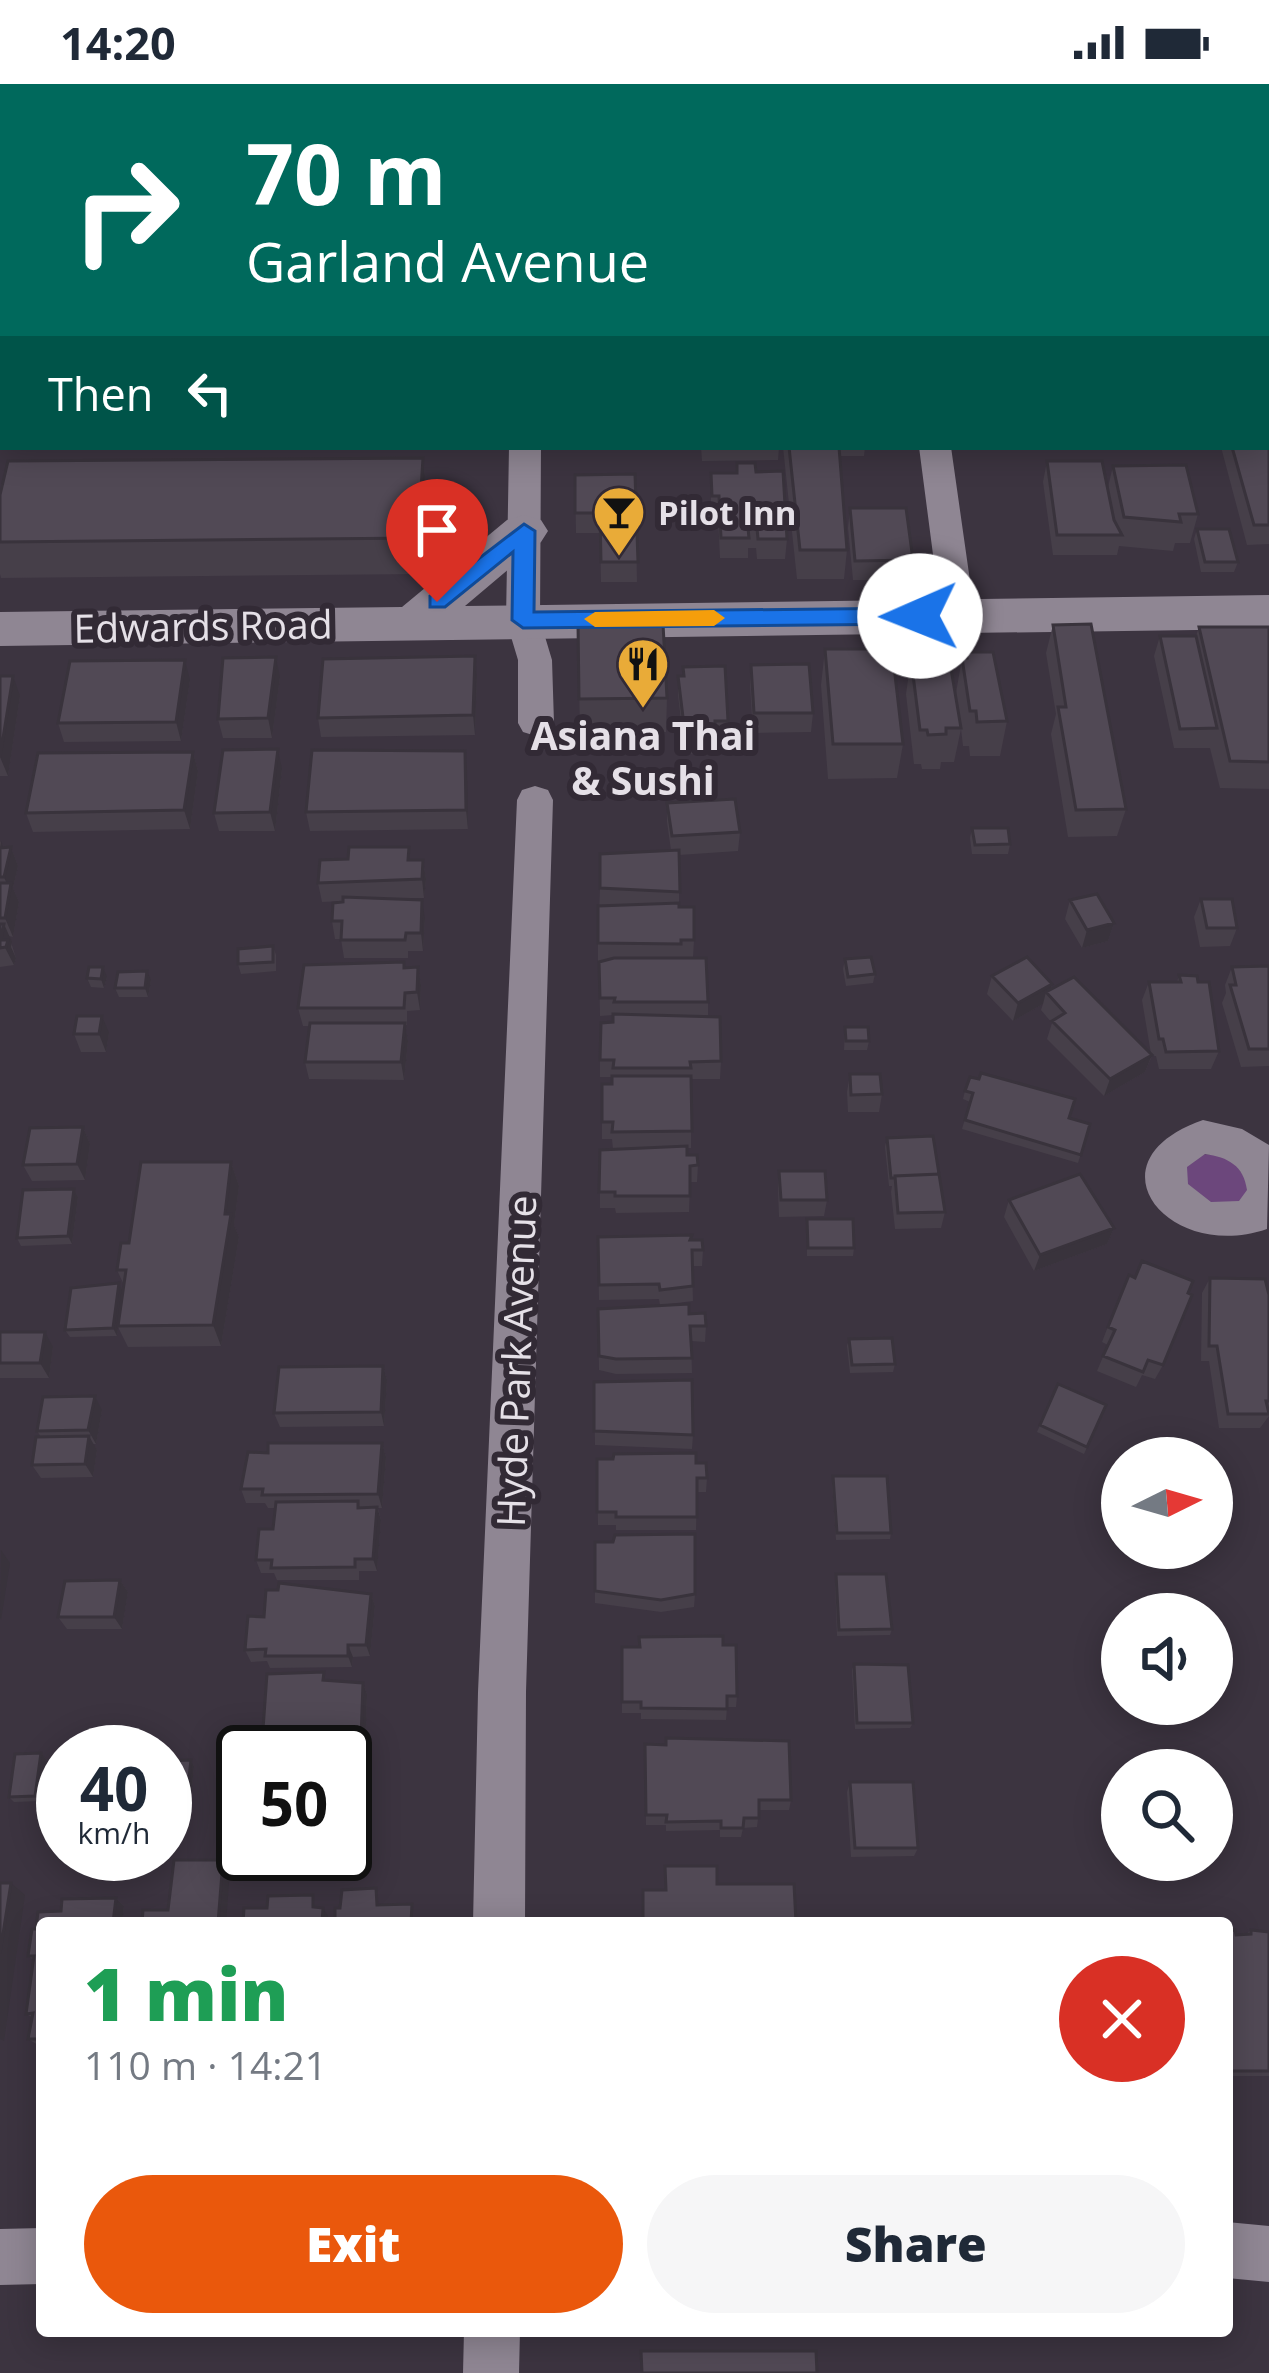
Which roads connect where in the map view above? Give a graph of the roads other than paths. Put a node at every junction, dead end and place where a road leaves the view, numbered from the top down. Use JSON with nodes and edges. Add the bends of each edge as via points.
{"nodes":[{"id":1,"x":525,"y":450,"type":"edge"},
{"id":2,"x":935,"y":450,"type":"edge"},
{"id":3,"x":524,"y":531,"type":"junction"},
{"id":4,"x":1269,"y":612,"type":"edge"},
{"id":5,"x":958,"y":616,"type":"junction"},
{"id":6,"x":523,"y":620,"type":"junction"},
{"id":7,"x":416,"y":621,"type":"junction"},
{"id":8,"x":0,"y":629,"type":"edge"},
{"id":9,"x":536,"y":723,"type":"dead end"},
{"id":10,"x":535,"y":800,"type":"dead end"},
{"id":11,"x":499,"y":1917,"type":"edge"},
{"id":12,"x":1233,"y":2251,"type":"edge"},
{"id":13,"x":1269,"y":2254,"type":"edge"},
{"id":14,"x":36,"y":2256,"type":"edge"},
{"id":15,"x":0,"y":2258,"type":"edge"},
{"id":16,"x":492,"y":2337,"type":"edge"},
{"id":17,"x":491,"y":2373,"type":"edge"}],
"edges":[{"from":1,"to":3,"type":"street"},
{"from":2,"to":5,"type":"street"},
{"from":3,"to":6,"type":"street"},
{"from":3,"to":7,"type":"main road"},
{"from":4,"to":5,"type":"main road","name":"Edwards Road"},
{"from":5,"to":6,"type":"main road","name":"Edwards Road"},
{"from":6,"to":7,"type":"main road","name":"Edwards Road"},
{"from":6,"to":9,"type":"street","via":[[535,660]]},
{"from":7,"to":8,"type":"main road","name":"Edwards Road"},
{"from":10,"to":11,"type":"street","name":"Hyde Park Avenue"},
{"from":12,"to":13,"type":"street"},
{"from":14,"to":15,"type":"street"},
{"from":16,"to":17,"type":"street"}]}
